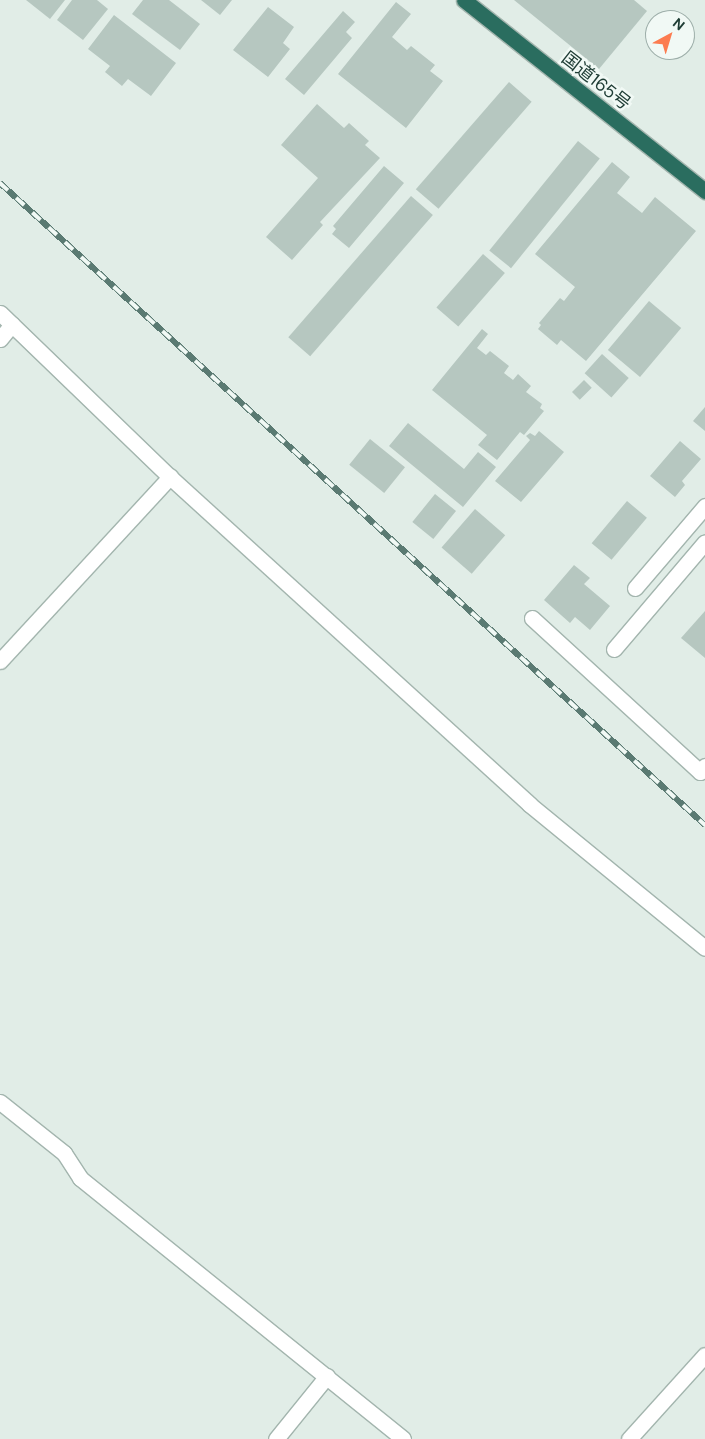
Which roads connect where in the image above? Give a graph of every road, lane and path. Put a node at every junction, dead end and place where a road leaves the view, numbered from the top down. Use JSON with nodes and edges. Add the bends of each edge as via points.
{"nodes":[{"id":1,"x":464,"y":0,"type":"edge"},
{"id":2,"x":705,"y":191,"type":"edge"},
{"id":3,"x":0,"y":313,"type":"edge"},
{"id":4,"x":12,"y":324,"type":"junction"},
{"id":5,"x":0,"y":339,"type":"edge"},
{"id":6,"x":170,"y":478,"type":"junction"},
{"id":7,"x":705,"y":506,"type":"edge"},
{"id":8,"x":705,"y":542,"type":"edge"},
{"id":9,"x":635,"y":588,"type":"dead end"},
{"id":10,"x":532,"y":618,"type":"dead end"},
{"id":11,"x":614,"y":649,"type":"dead end"},
{"id":12,"x":0,"y":661,"type":"edge"},
{"id":13,"x":705,"y":766,"type":"edge"},
{"id":14,"x":705,"y":948,"type":"edge"},
{"id":15,"x":0,"y":1102,"type":"edge"},
{"id":16,"x":705,"y":1355,"type":"edge"},
{"id":17,"x":327,"y":1376,"type":"junction"},
{"id":18,"x":276,"y":1439,"type":"edge"},
{"id":19,"x":403,"y":1439,"type":"edge"},
{"id":20,"x":629,"y":1439,"type":"edge"}],
"edges":[{"from":1,"to":2,"type":"highway","name":"国道165号"},
{"from":3,"to":4,"type":"street"},
{"from":4,"to":5,"type":"street"},
{"from":4,"to":6,"type":"street"},
{"from":6,"to":12,"type":"street"},
{"from":6,"to":14,"type":"street","via":[[528,804]]},
{"from":7,"to":9,"type":"street"},
{"from":8,"to":11,"type":"street"},
{"from":10,"to":13,"type":"street","via":[[700,772]]},
{"from":15,"to":17,"type":"street","via":[[64,1153],[80,1178]]},
{"from":16,"to":20,"type":"street"},
{"from":17,"to":18,"type":"street"},
{"from":17,"to":19,"type":"street"}]}
